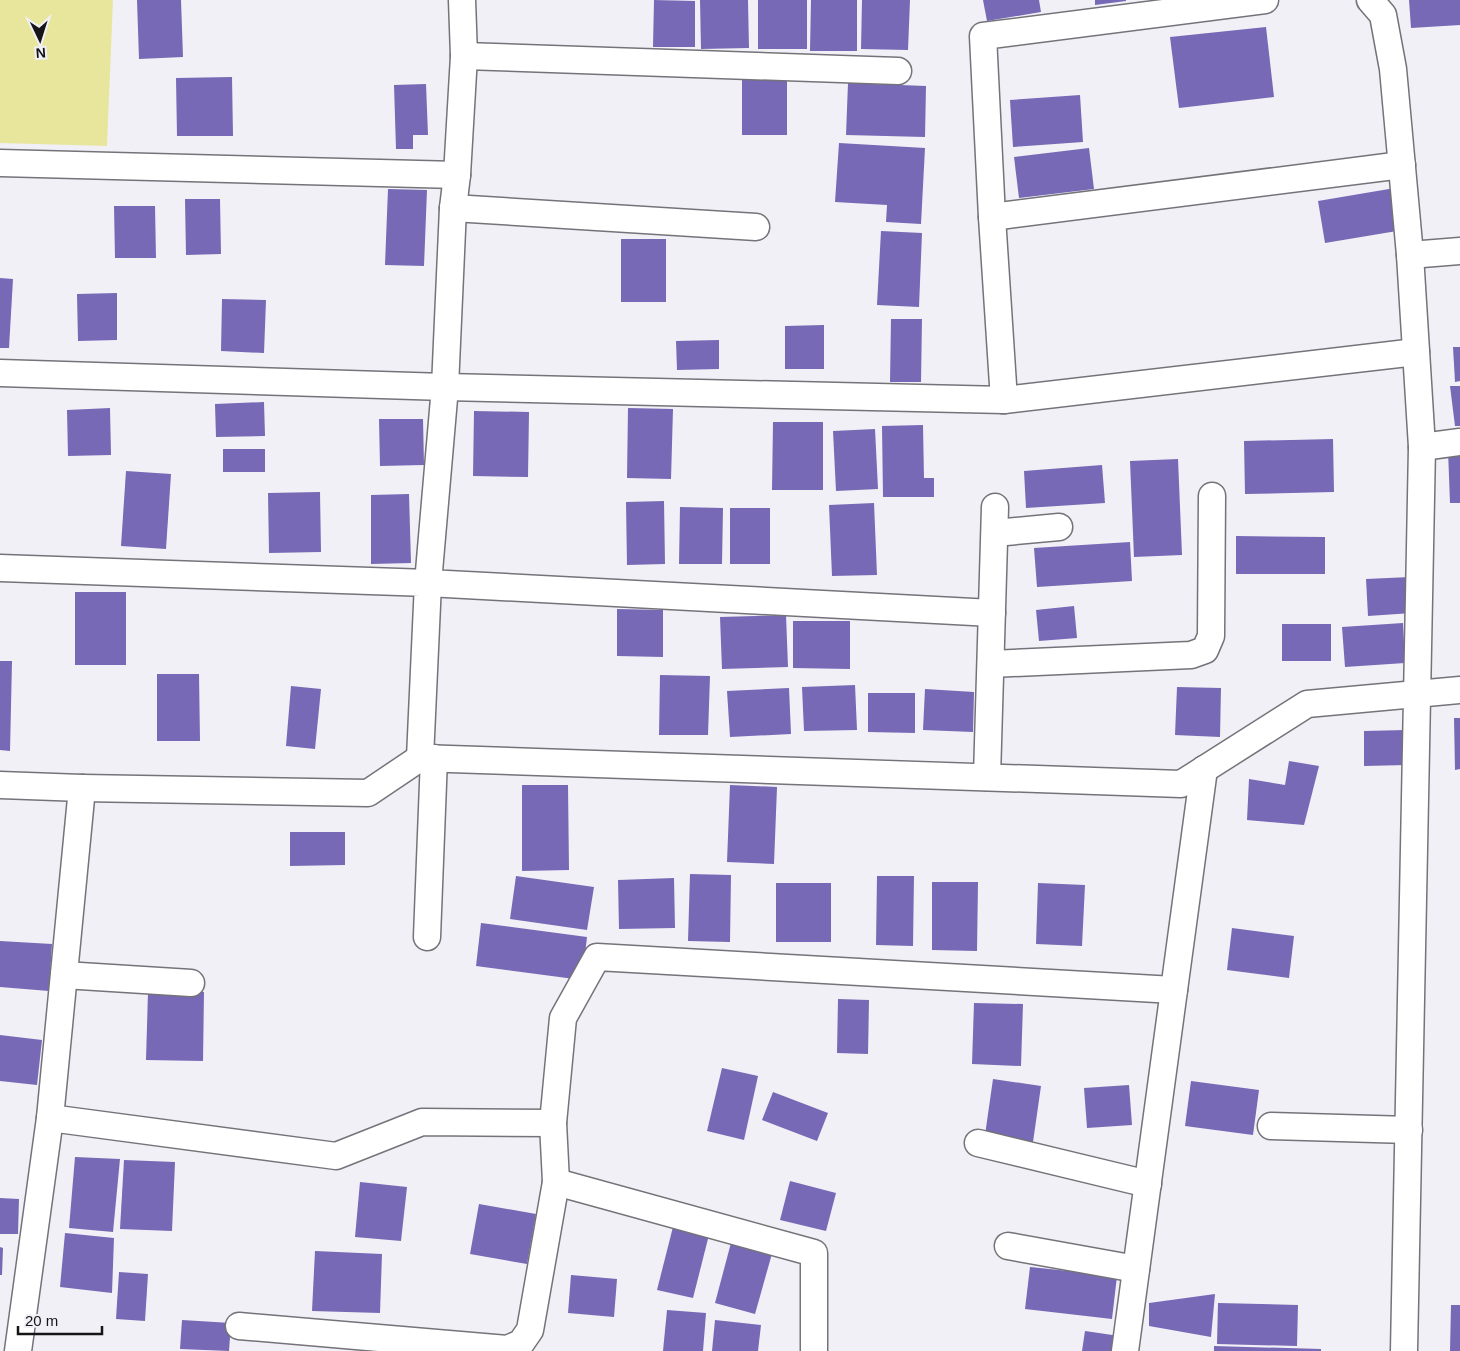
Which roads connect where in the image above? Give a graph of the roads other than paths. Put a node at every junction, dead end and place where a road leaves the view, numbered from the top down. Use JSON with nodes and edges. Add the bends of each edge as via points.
{"nodes":[{"id":1,"x":462,"y":0,"type":"edge"},
{"id":2,"x":1265,"y":0,"type":"edge"},
{"id":3,"x":1370,"y":0,"type":"edge"},
{"id":4,"x":464,"y":56,"type":"junction"},
{"id":5,"x":898,"y":71,"type":"dead end"},
{"id":6,"x":0,"y":163,"type":"edge"},
{"id":7,"x":1402,"y":165,"type":"junction"},
{"id":8,"x":457,"y":175,"type":"junction"},
{"id":9,"x":453,"y":208,"type":"junction"},
{"id":10,"x":992,"y":217,"type":"junction"},
{"id":11,"x":756,"y":228,"type":"dead end"},
{"id":12,"x":1460,"y":251,"type":"edge"},
{"id":13,"x":1410,"y":255,"type":"junction"},
{"id":14,"x":1416,"y":352,"type":"junction"},
{"id":15,"x":0,"y":373,"type":"edge"},
{"id":16,"x":445,"y":387,"type":"junction"},
{"id":17,"x":1004,"y":400,"type":"junction"},
{"id":18,"x":1460,"y":442,"type":"edge"},
{"id":19,"x":1422,"y":447,"type":"junction"},
{"id":20,"x":1212,"y":496,"type":"dead end"},
{"id":21,"x":995,"y":507,"type":"dead end"},
{"id":22,"x":1059,"y":527,"type":"dead end"},
{"id":23,"x":995,"y":533,"type":"junction"},
{"id":24,"x":0,"y":568,"type":"edge"},
{"id":25,"x":428,"y":583,"type":"junction"},
{"id":26,"x":992,"y":613,"type":"junction"},
{"id":27,"x":991,"y":664,"type":"junction"},
{"id":28,"x":1460,"y":690,"type":"edge"},
{"id":29,"x":1418,"y":694,"type":"junction"},
{"id":30,"x":427,"y":758,"type":"junction"},
{"id":31,"x":1204,"y":770,"type":"junction"},
{"id":32,"x":987,"y":777,"type":"junction"},
{"id":33,"x":0,"y":785,"type":"edge"},
{"id":34,"x":82,"y":788,"type":"junction"},
{"id":35,"x":427,"y":937,"type":"dead end"},
{"id":36,"x":64,"y":975,"type":"junction"},
{"id":37,"x":191,"y":983,"type":"dead end"},
{"id":38,"x":1174,"y":990,"type":"junction"},
{"id":39,"x":50,"y":1118,"type":"junction"},
{"id":40,"x":553,"y":1123,"type":"junction"},
{"id":41,"x":1271,"y":1126,"type":"dead end"},
{"id":42,"x":1409,"y":1130,"type":"junction"},
{"id":43,"x":978,"y":1143,"type":"dead end"},
{"id":44,"x":556,"y":1182,"type":"junction"},
{"id":45,"x":1148,"y":1184,"type":"junction"},
{"id":46,"x":1008,"y":1246,"type":"dead end"},
{"id":47,"x":1136,"y":1269,"type":"junction"},
{"id":48,"x":239,"y":1326,"type":"dead end"},
{"id":49,"x":18,"y":1351,"type":"edge"},
{"id":50,"x":814,"y":1351,"type":"edge"},
{"id":51,"x":1125,"y":1351,"type":"edge"},
{"id":52,"x":1404,"y":1351,"type":"edge"}],
"edges":[{"from":1,"to":4,"type":"street"},
{"from":2,"to":10,"type":"street","via":[[983,36]]},
{"from":3,"to":7,"type":"street","via":[[1383,15],[1393,69]]},
{"from":4,"to":5,"type":"street"},
{"from":4,"to":8,"type":"street"},
{"from":6,"to":8,"type":"street"},
{"from":7,"to":10,"type":"street"},
{"from":7,"to":13,"type":"street"},
{"from":8,"to":9,"type":"street"},
{"from":9,"to":11,"type":"street"},
{"from":9,"to":16,"type":"street"},
{"from":10,"to":17,"type":"street"},
{"from":12,"to":13,"type":"street"},
{"from":13,"to":14,"type":"street"},
{"from":14,"to":17,"type":"street"},
{"from":14,"to":19,"type":"street"},
{"from":15,"to":16,"type":"street"},
{"from":16,"to":17,"type":"street"},
{"from":16,"to":25,"type":"street"},
{"from":18,"to":19,"type":"street"},
{"from":19,"to":29,"type":"street"},
{"from":20,"to":27,"type":"street","via":[[1211,636],[1206,650],[1191,656]]},
{"from":21,"to":23,"type":"street"},
{"from":22,"to":23,"type":"street"},
{"from":23,"to":26,"type":"street"},
{"from":24,"to":25,"type":"street"},
{"from":25,"to":26,"type":"street"},
{"from":25,"to":30,"type":"street"},
{"from":26,"to":27,"type":"street"},
{"from":27,"to":32,"type":"street"},
{"from":28,"to":29,"type":"street"},
{"from":29,"to":31,"type":"street","via":[[1307,704]]},
{"from":29,"to":42,"type":"street"},
{"from":30,"to":32,"type":"street"},
{"from":30,"to":34,"type":"street","via":[[368,793]]},
{"from":30,"to":35,"type":"street"},
{"from":31,"to":32,"type":"street","via":[[1181,784]]},
{"from":31,"to":38,"type":"street"},
{"from":33,"to":34,"type":"street"},
{"from":34,"to":36,"type":"street"},
{"from":36,"to":37,"type":"street"},
{"from":36,"to":39,"type":"street"},
{"from":38,"to":40,"type":"street","via":[[597,957],[563,1018]]},
{"from":38,"to":45,"type":"street"},
{"from":39,"to":40,"type":"street","via":[[336,1156],[422,1122]]},
{"from":39,"to":49,"type":"street"},
{"from":40,"to":44,"type":"street"},
{"from":41,"to":42,"type":"street"},
{"from":42,"to":52,"type":"street"},
{"from":43,"to":45,"type":"street"},
{"from":44,"to":48,"type":"street","via":[[530,1330],[521,1343],[507,1349]]},
{"from":44,"to":50,"type":"street","via":[[814,1253]]},
{"from":45,"to":47,"type":"street"},
{"from":46,"to":47,"type":"street"},
{"from":47,"to":51,"type":"street"}]}
